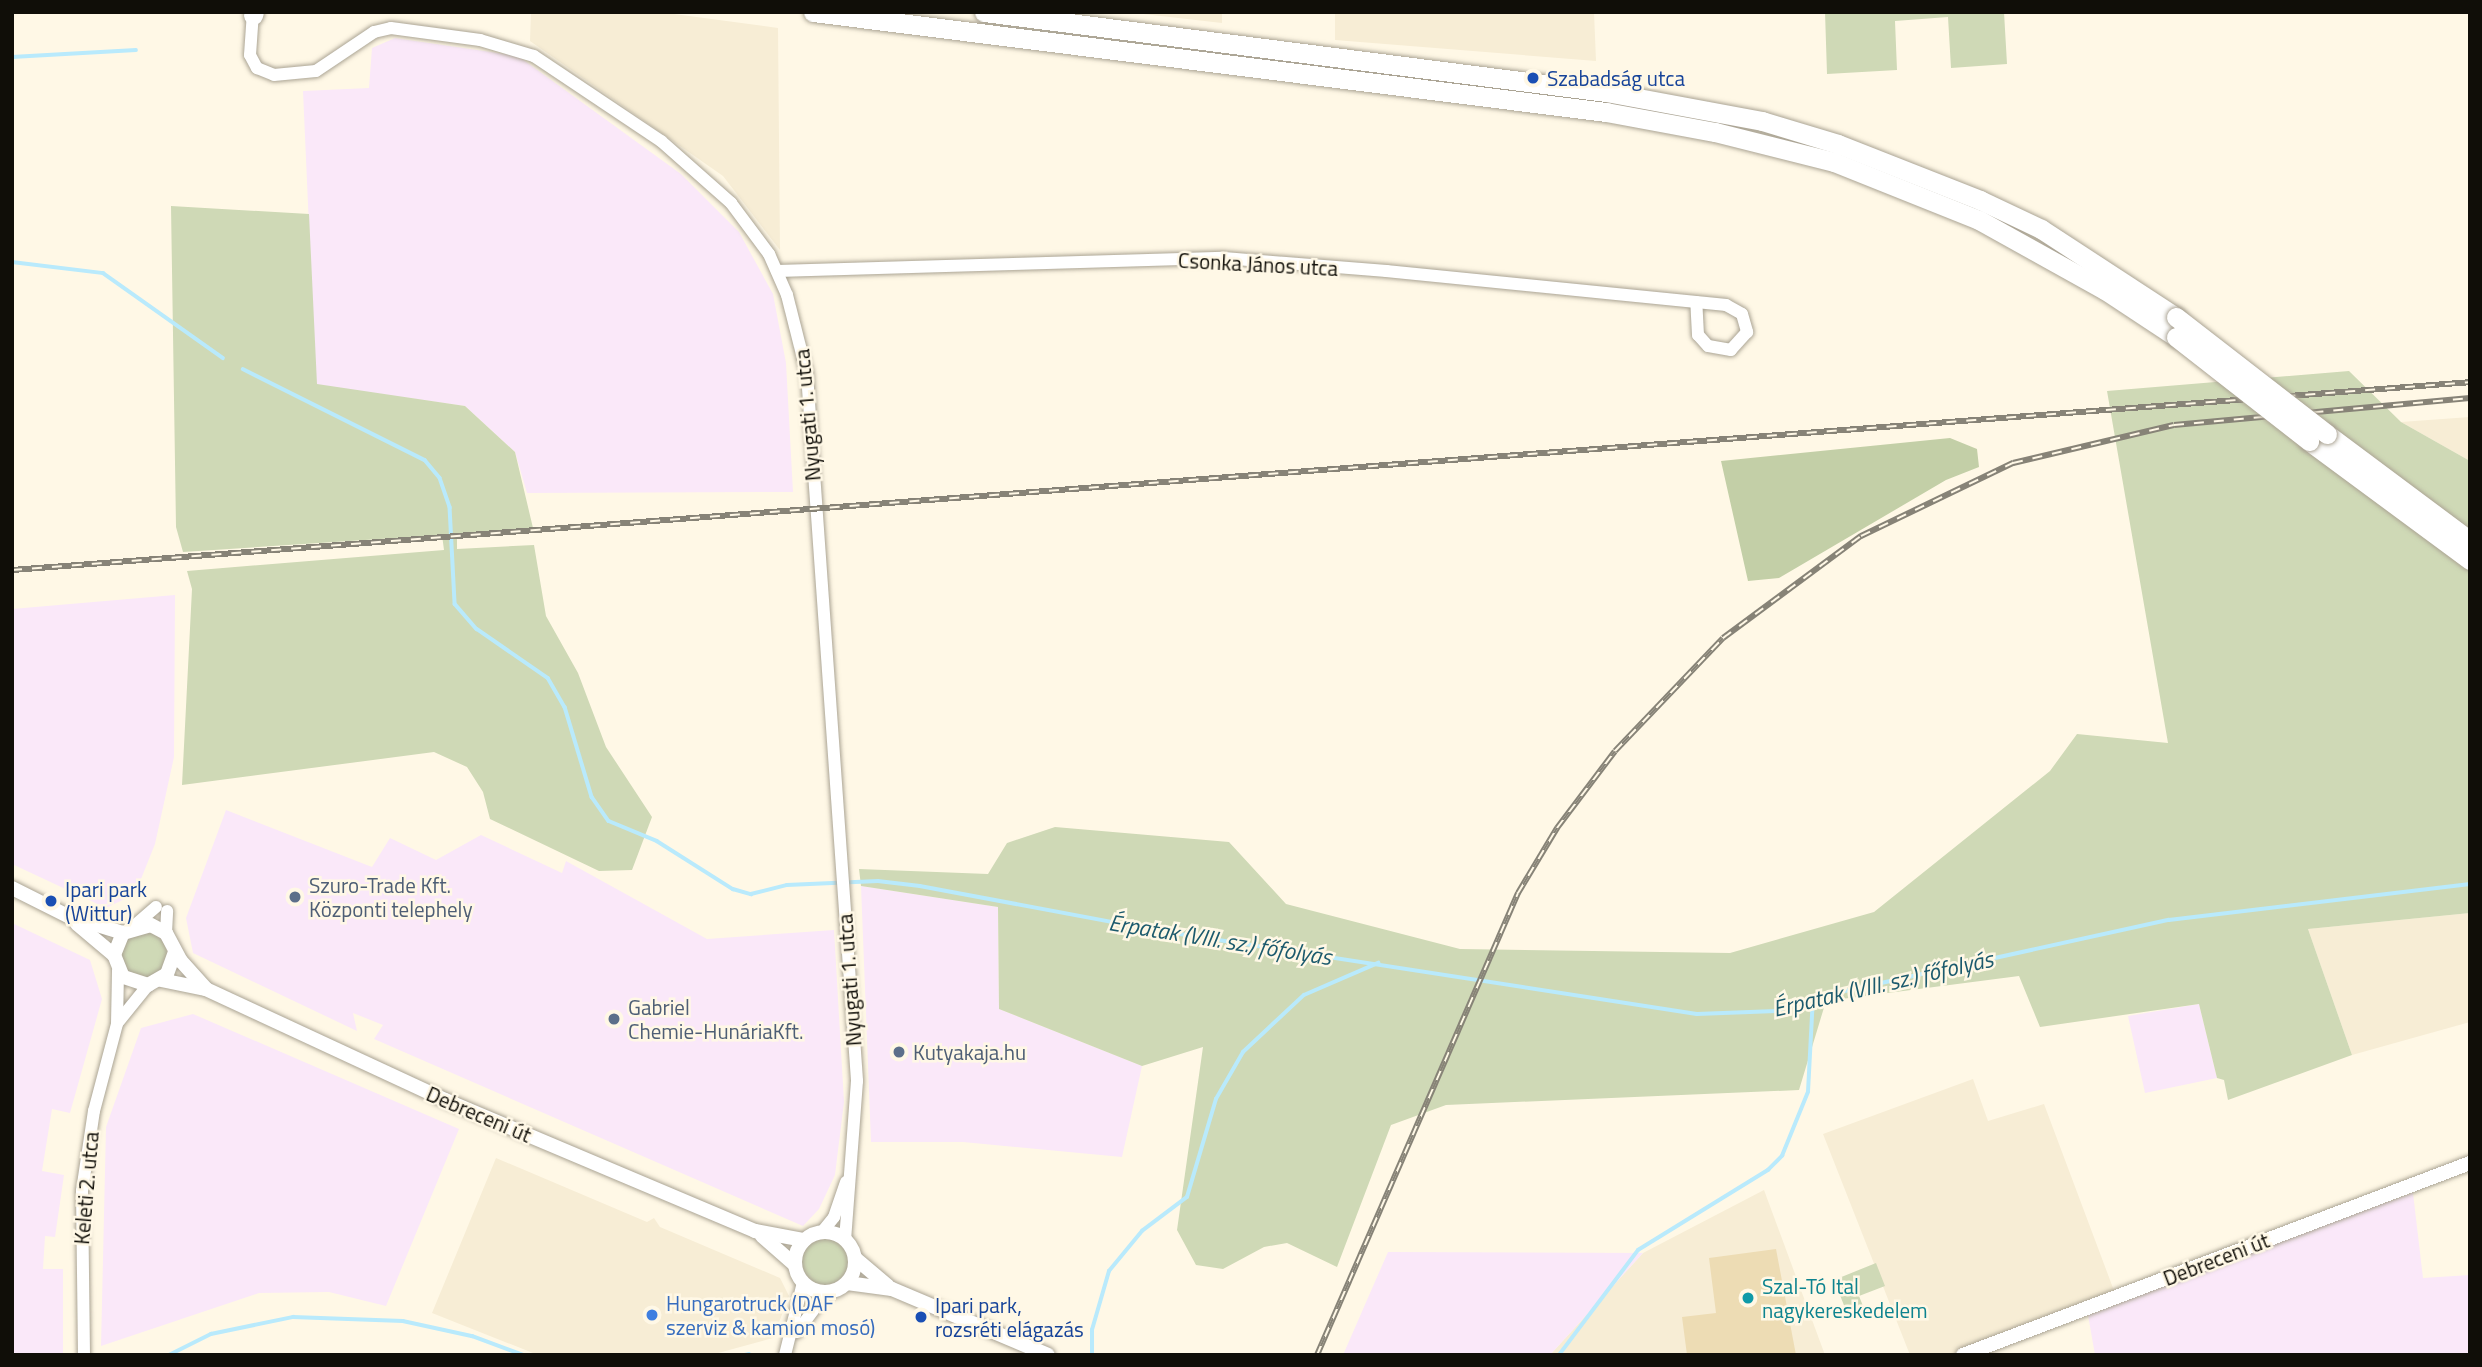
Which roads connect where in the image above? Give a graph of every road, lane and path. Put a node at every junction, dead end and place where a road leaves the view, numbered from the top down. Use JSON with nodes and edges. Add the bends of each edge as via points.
{"nodes":[{"id":1,"x":813,"y":12,"type":"edge"},
{"id":2,"x":984,"y":12,"type":"edge"},
{"id":3,"x":253,"y":13,"type":"edge"},
{"id":4,"x":777,"y":271,"type":"junction"},
{"id":5,"x":1696,"y":302,"type":"junction"},
{"id":6,"x":2318,"y":438,"type":"junction"},
{"id":7,"x":2470,"y":541,"type":"edge"},
{"id":8,"x":2470,"y":560,"type":"edge"},
{"id":9,"x":15,"y":889,"type":"edge"},
{"id":10,"x":68,"y":916,"type":"junction"},
{"id":11,"x":128,"y":929,"type":"junction"},
{"id":12,"x":166,"y":933,"type":"junction"},
{"id":13,"x":174,"y":951,"type":"junction"},
{"id":14,"x":116,"y":962,"type":"junction"},
{"id":15,"x":155,"y":982,"type":"junction"},
{"id":16,"x":206,"y":989,"type":"junction"},
{"id":17,"x":117,"y":1024,"type":"junction"},
{"id":18,"x":854,"y":1155,"type":"junction"},
{"id":19,"x":2470,"y":1163,"type":"edge"},
{"id":20,"x":755,"y":1231,"type":"junction"},
{"id":21,"x":822,"y":1232,"type":"junction"},
{"id":22,"x":845,"y":1239,"type":"junction"},
{"id":23,"x":804,"y":1240,"type":"junction"},
{"id":24,"x":855,"y":1258,"type":"junction"},
{"id":25,"x":795,"y":1265,"type":"junction"},
{"id":26,"x":803,"y":1282,"type":"junction"},
{"id":27,"x":847,"y":1283,"type":"junction"},
{"id":28,"x":891,"y":1289,"type":"junction"},
{"id":29,"x":827,"y":1292,"type":"junction"},
{"id":30,"x":791,"y":1341,"type":"junction"},
{"id":31,"x":84,"y":1355,"type":"edge"},
{"id":32,"x":785,"y":1355,"type":"edge"},
{"id":33,"x":1048,"y":1355,"type":"edge"},
{"id":34,"x":1963,"y":1355,"type":"edge"}],
"edges":[{"from":1,"to":6,"type":"main road","bridge":true,"via":[[1594,110],[1715,132],[1834,162],[1979,220],[2105,290]]},
{"from":2,"to":6,"type":"main road","bridge":true,"via":[[1606,92],[1762,121],[1851,149],[2017,217],[2176,317]]},
{"from":3,"to":4,"type":"street","name":"Nyugati 1. utca","via":[[250,55],[257,68],[274,75],[316,71],[374,32],[391,28],[480,40],[534,56],[661,141],[708,182],[755,233]]},
{"from":4,"to":5,"type":"street","name":"Csonka János utca","via":[[1224,258]]},
{"from":4,"to":18,"type":"street","name":"Nyugati 1. utca","via":[[807,374],[857,1081]]},
{"from":5,"to":5,"type":"street","name":"Csonka János utca","via":[[1726,305],[1742,314],[1747,332],[1731,350],[1708,346],[1698,335]]},
{"from":6,"to":7,"type":"main road"},
{"from":6,"to":8,"type":"main road"},
{"from":9,"to":10,"type":"street"},
{"from":10,"to":11,"type":"street"},
{"from":10,"to":14,"type":"street"},
{"from":11,"to":12,"type":"street","via":[[151,925]]},
{"from":11,"to":12,"type":"street","via":[[161,909]]},
{"from":11,"to":14,"type":"street"},
{"from":12,"to":13,"type":"street"},
{"from":13,"to":15,"type":"street","via":[[172,967]]},
{"from":13,"to":16,"type":"street"},
{"from":14,"to":15,"type":"street","via":[[131,982]]},
{"from":14,"to":17,"type":"street"},
{"from":15,"to":16,"type":"street"},
{"from":15,"to":17,"type":"street"},
{"from":16,"to":20,"type":"street","name":"Debreceni út","via":[[434,1095]]},
{"from":17,"to":31,"type":"street","name":"Keleti 2. utca","via":[[93,1111],[82,1191]]},
{"from":18,"to":21,"type":"street","name":"Nyugati 1. utca","via":[[834,1217]]},
{"from":18,"to":22,"type":"street","name":"Nyugati 1. utca"},
{"from":19,"to":34,"type":"street","name":"Debreceni út"},
{"from":20,"to":23,"type":"street"},
{"from":20,"to":25,"type":"street"},
{"from":21,"to":22,"type":"street"},
{"from":21,"to":23,"type":"street"},
{"from":22,"to":24,"type":"street"},
{"from":23,"to":25,"type":"street"},
{"from":24,"to":27,"type":"street"},
{"from":24,"to":28,"type":"street"},
{"from":25,"to":26,"type":"street"},
{"from":26,"to":29,"type":"street"},
{"from":26,"to":30,"type":"street"},
{"from":27,"to":28,"type":"street"},
{"from":27,"to":29,"type":"street"},
{"from":28,"to":33,"type":"street"},
{"from":29,"to":30,"type":"street"},
{"from":30,"to":32,"type":"street"}]}
